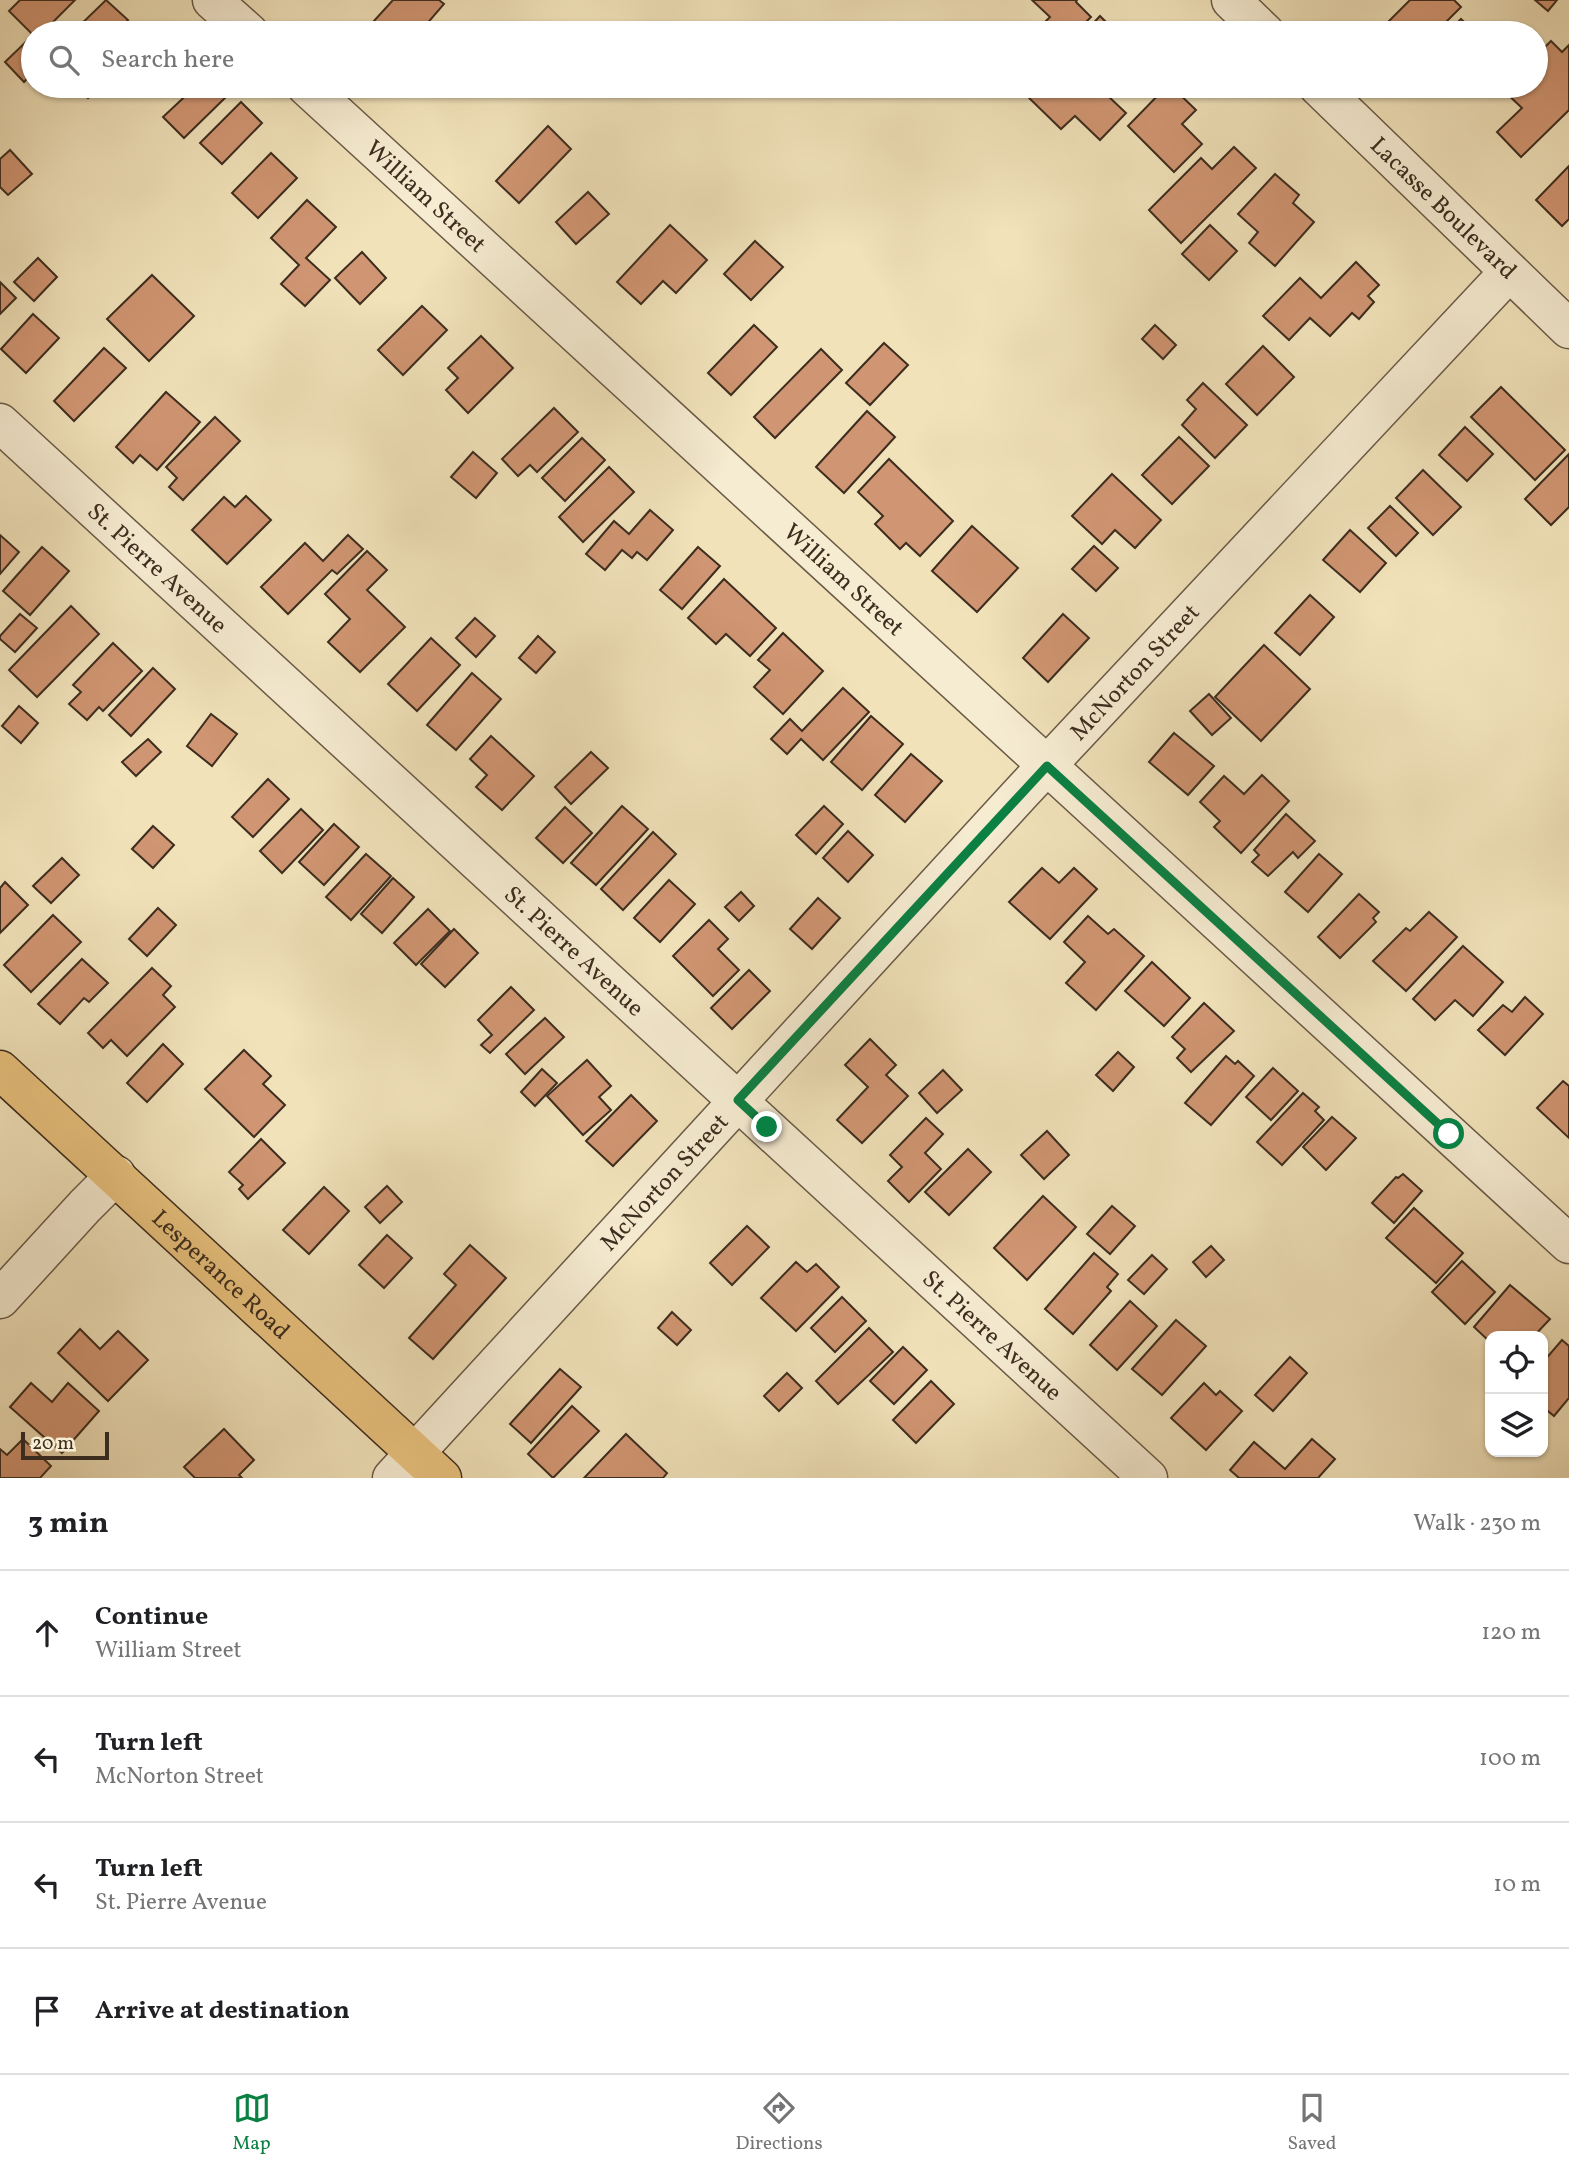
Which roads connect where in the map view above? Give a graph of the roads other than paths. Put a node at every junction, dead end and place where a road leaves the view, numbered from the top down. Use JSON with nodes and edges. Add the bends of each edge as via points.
{"nodes":[{"id":1,"x":212,"y":0,"type":"edge"},
{"id":2,"x":1231,"y":0,"type":"edge"},
{"id":3,"x":236,"y":21,"type":"edge"},
{"id":4,"x":1253,"y":21,"type":"edge"},
{"id":5,"x":319,"y":98,"type":"edge"},
{"id":6,"x":1330,"y":98,"type":"edge"},
{"id":7,"x":1509,"y":272,"type":"junction"},
{"id":8,"x":1569,"y":329,"type":"edge"},
{"id":9,"x":0,"y":424,"type":"edge"},
{"id":10,"x":1047,"y":766,"type":"junction"},
{"id":11,"x":0,"y":1070,"type":"edge"},
{"id":12,"x":738,"y":1100,"type":"junction"},
{"id":13,"x":116,"y":1175,"type":"junction"},
{"id":14,"x":1569,"y":1244,"type":"edge"},
{"id":15,"x":0,"y":1299,"type":"edge"},
{"id":16,"x":416,"y":1470,"type":"edge"},
{"id":17,"x":1148,"y":1478,"type":"edge"}],
"edges":[{"from":1,"to":3,"type":"street"},
{"from":2,"to":4,"type":"street"},
{"from":5,"to":10,"type":"street","name":"William Street"},
{"from":6,"to":7,"type":"street","name":"Lacasse Boulevard"},
{"from":7,"to":8,"type":"street","name":"Lacasse Boulevard"},
{"from":7,"to":10,"type":"street","name":"McNorton Street"},
{"from":9,"to":12,"type":"street","name":"St. Pierre Avenue"},
{"from":10,"to":12,"type":"street","name":"McNorton Street"},
{"from":10,"to":14,"type":"street","name":"William Street"},
{"from":11,"to":13,"type":"main road","name":"Lesperance Road"},
{"from":12,"to":16,"type":"street","name":"McNorton Street"},
{"from":12,"to":17,"type":"street","name":"St. Pierre Avenue"},
{"from":13,"to":15,"type":"street"},
{"from":13,"to":16,"type":"main road","name":"Lesperance Road"}]}
